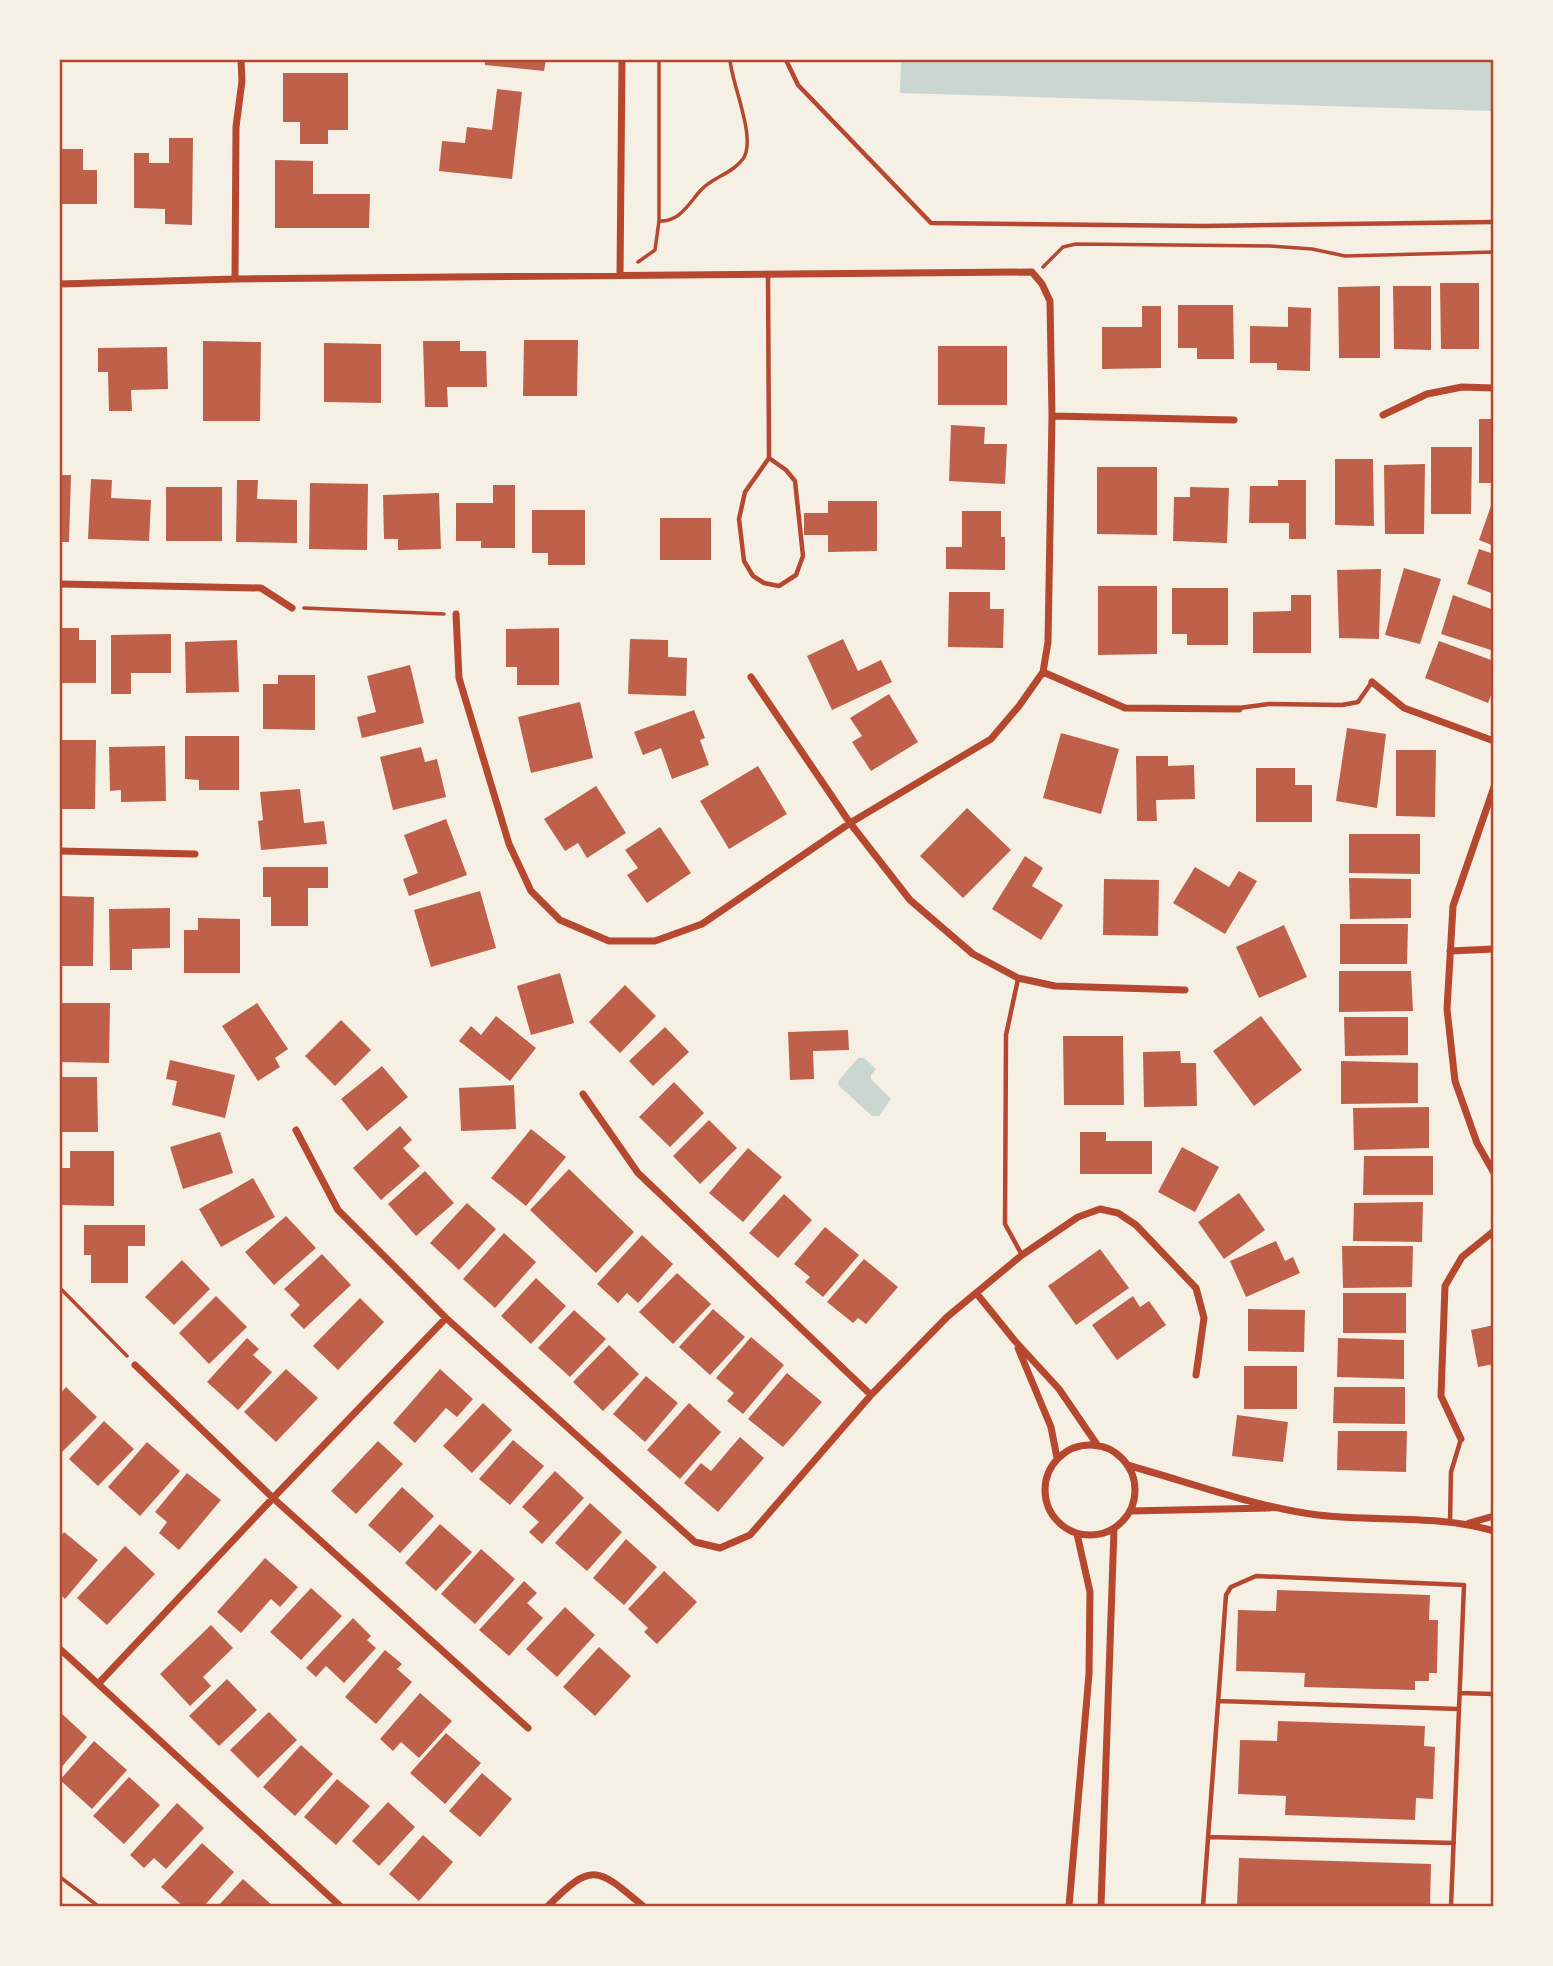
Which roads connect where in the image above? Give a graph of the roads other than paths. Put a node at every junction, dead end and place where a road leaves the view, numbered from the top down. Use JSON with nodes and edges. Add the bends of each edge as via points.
{"nodes":[{"id":1,"x":241,"y":60,"type":"edge"},
{"id":2,"x":622,"y":60,"type":"edge"},
{"id":3,"x":786,"y":60,"type":"edge"},
{"id":4,"x":1493,"y":222,"type":"edge"},
{"id":5,"x":768,"y":274,"type":"junction"},
{"id":6,"x":620,"y":275,"type":"junction"},
{"id":7,"x":235,"y":279,"type":"junction"},
{"id":8,"x":60,"y":284,"type":"edge"},
{"id":9,"x":1493,"y":388,"type":"edge"},
{"id":10,"x":1383,"y":415,"type":"dead end"},
{"id":11,"x":1052,"y":416,"type":"junction"},
{"id":12,"x":1234,"y":420,"type":"dead end"},
{"id":13,"x":769,"y":458,"type":"junction"},
{"id":14,"x":60,"y":584,"type":"edge"},
{"id":15,"x":292,"y":607,"type":"road end"},
{"id":16,"x":456,"y":614,"type":"road end"},
{"id":17,"x":1043,"y":672,"type":"junction"},
{"id":18,"x":751,"y":677,"type":"dead end"},
{"id":19,"x":1372,"y":682,"type":"joint"},
{"id":20,"x":1239,"y":709,"type":"joint"},
{"id":21,"x":1493,"y":741,"type":"edge"},
{"id":22,"x":1493,"y":788,"type":"edge"},
{"id":23,"x":850,"y":823,"type":"junction"},
{"id":24,"x":60,"y":851,"type":"edge"},
{"id":25,"x":195,"y":854,"type":"dead end"},
{"id":26,"x":1493,"y":949,"type":"edge"},
{"id":27,"x":1450,"y":951,"type":"junction"},
{"id":28,"x":1018,"y":978,"type":"junction"},
{"id":29,"x":1185,"y":990,"type":"dead end"},
{"id":30,"x":583,"y":1094,"type":"dead end"},
{"id":31,"x":296,"y":1129,"type":"dead end"},
{"id":32,"x":1493,"y":1173,"type":"edge"},
{"id":33,"x":1493,"y":1231,"type":"edge"},
{"id":34,"x":1022,"y":1255,"type":"junction"},
{"id":35,"x":977,"y":1294,"type":"junction"},
{"id":36,"x":446,"y":1318,"type":"junction"},
{"id":37,"x":1015,"y":1341,"type":"junction"},
{"id":38,"x":135,"y":1365,"type":"road end"},
{"id":39,"x":1196,"y":1375,"type":"dead end"},
{"id":40,"x":871,"y":1395,"type":"junction"},
{"id":41,"x":1461,"y":1439,"type":"joint"},
{"id":42,"x":1098,"y":1446,"type":"junction"},
{"id":43,"x":1057,"y":1458,"type":"junction"},
{"id":44,"x":1127,"y":1465,"type":"junction"},
{"id":45,"x":272,"y":1498,"type":"junction"},
{"id":46,"x":1280,"y":1508,"type":"junction"},
{"id":47,"x":1130,"y":1511,"type":"junction"},
{"id":48,"x":1493,"y":1516,"type":"edge"},
{"id":49,"x":1450,"y":1522,"type":"junction"},
{"id":50,"x":1469,"y":1524,"type":"junction"},
{"id":51,"x":1114,"y":1529,"type":"junction"},
{"id":52,"x":1493,"y":1531,"type":"edge"},
{"id":53,"x":1077,"y":1534,"type":"junction"},
{"id":54,"x":60,"y":1649,"type":"edge"},
{"id":55,"x":98,"y":1684,"type":"junction"},
{"id":56,"x":1460,"y":1693,"type":"junction"},
{"id":57,"x":1493,"y":1694,"type":"edge"},
{"id":58,"x":1218,"y":1701,"type":"junction"},
{"id":59,"x":1459,"y":1709,"type":"junction"},
{"id":60,"x":528,"y":1728,"type":"dead end"},
{"id":61,"x":1208,"y":1837,"type":"junction"},
{"id":62,"x":1454,"y":1843,"type":"junction"},
{"id":63,"x":340,"y":1906,"type":"edge"},
{"id":64,"x":548,"y":1906,"type":"edge"},
{"id":65,"x":643,"y":1906,"type":"edge"},
{"id":66,"x":1069,"y":1906,"type":"edge"},
{"id":67,"x":1101,"y":1906,"type":"edge"},
{"id":68,"x":1203,"y":1906,"type":"edge"},
{"id":69,"x":1451,"y":1906,"type":"edge"}],
"edges":[{"from":1,"to":7,"type":"street"},
{"from":2,"to":6,"type":"street"},
{"from":3,"to":4,"type":"lane","via":[[798,85],[931,223]]},
{"from":5,"to":6,"type":"street"},
{"from":5,"to":11,"type":"street","via":[[1033,274],[1050,301]]},
{"from":5,"to":13,"type":"lane"},
{"from":6,"to":7,"type":"street"},
{"from":7,"to":8,"type":"street"},
{"from":9,"to":10,"type":"street","via":[[1462,387],[1427,394]]},
{"from":11,"to":12,"type":"street"},
{"from":11,"to":17,"type":"street","via":[[1048,642]]},
{"from":13,"to":13,"type":"lane","via":[[746,492],[739,519],[744,561],[753,576],[779,586],[796,575],[803,556],[795,481]]},
{"from":14,"to":15,"type":"street","via":[[261,588]]},
{"from":16,"to":23,"type":"street","via":[[459,678],[509,844],[531,891],[560,920],[609,941],[655,941],[702,924]]},
{"from":17,"to":20,"type":"street","via":[[1125,708]]},
{"from":17,"to":23,"type":"street","via":[[991,739]]},
{"from":18,"to":23,"type":"street"},
{"from":19,"to":20,"type":"lane","via":[[1358,702]]},
{"from":19,"to":21,"type":"street","via":[[1404,708]]},
{"from":22,"to":27,"type":"street","via":[[1453,906]]},
{"from":23,"to":28,"type":"street","via":[[910,900],[973,954]]},
{"from":24,"to":25,"type":"street"},
{"from":26,"to":27,"type":"street"},
{"from":27,"to":32,"type":"street","via":[[1447,1009],[1455,1081]]},
{"from":28,"to":29,"type":"street","via":[[1055,986]]},
{"from":28,"to":34,"type":"lane","via":[[1006,1035],[1005,1224]]},
{"from":30,"to":40,"type":"street","via":[[638,1172]]},
{"from":31,"to":36,"type":"street","via":[[338,1210]]},
{"from":33,"to":41,"type":"street","via":[[1462,1257],[1445,1286],[1441,1396]]},
{"from":34,"to":35,"type":"street"},
{"from":34,"to":39,"type":"street","via":[[1079,1217],[1100,1209],[1118,1213],[1136,1225],[1196,1288],[1204,1318]]},
{"from":35,"to":37,"type":"street"},
{"from":35,"to":40,"type":"street","via":[[947,1317]]},
{"from":36,"to":40,"type":"street","via":[[695,1542],[720,1548],[750,1535]]},
{"from":36,"to":45,"type":"street"},
{"from":37,"to":42,"type":"street","via":[[1059,1389]]},
{"from":37,"to":43,"type":"street","via":[[1051,1427]]},
{"from":38,"to":45,"type":"street"},
{"from":41,"to":49,"type":"lane","via":[[1451,1472]]},
{"from":42,"to":43,"type":"street","via":[[1075,1447]]},
{"from":42,"to":44,"type":"street","via":[[1110,1449]]},
{"from":43,"to":53,"type":"street","via":[[1046,1476],[1045,1499],[1056,1521]]},
{"from":44,"to":46,"type":"street"},
{"from":44,"to":47,"type":"street","via":[[1135,1486]]},
{"from":45,"to":55,"type":"street"},
{"from":45,"to":60,"type":"street"},
{"from":46,"to":47,"type":"street"},
{"from":46,"to":49,"type":"street","via":[[1320,1515]]},
{"from":47,"to":51,"type":"street"},
{"from":48,"to":50,"type":"street"},
{"from":49,"to":50,"type":"street"},
{"from":50,"to":52,"type":"street"},
{"from":51,"to":53,"type":"street"},
{"from":51,"to":67,"type":"street"},
{"from":53,"to":66,"type":"street","via":[[1090,1591],[1089,1674]]},
{"from":54,"to":55,"type":"street"},
{"from":55,"to":63,"type":"street"},
{"from":56,"to":57,"type":"lane"},
{"from":56,"to":58,"type":"lane","via":[[1464,1584],[1256,1576],[1231,1587],[1226,1595]]},
{"from":56,"to":59,"type":"lane"},
{"from":58,"to":59,"type":"lane"},
{"from":58,"to":61,"type":"lane"},
{"from":59,"to":62,"type":"lane"},
{"from":61,"to":62,"type":"lane"},
{"from":61,"to":68,"type":"lane"},
{"from":62,"to":69,"type":"lane"},
{"from":64,"to":65,"type":"street","via":[[573,1881],[592,1874],[611,1879]]}]}
